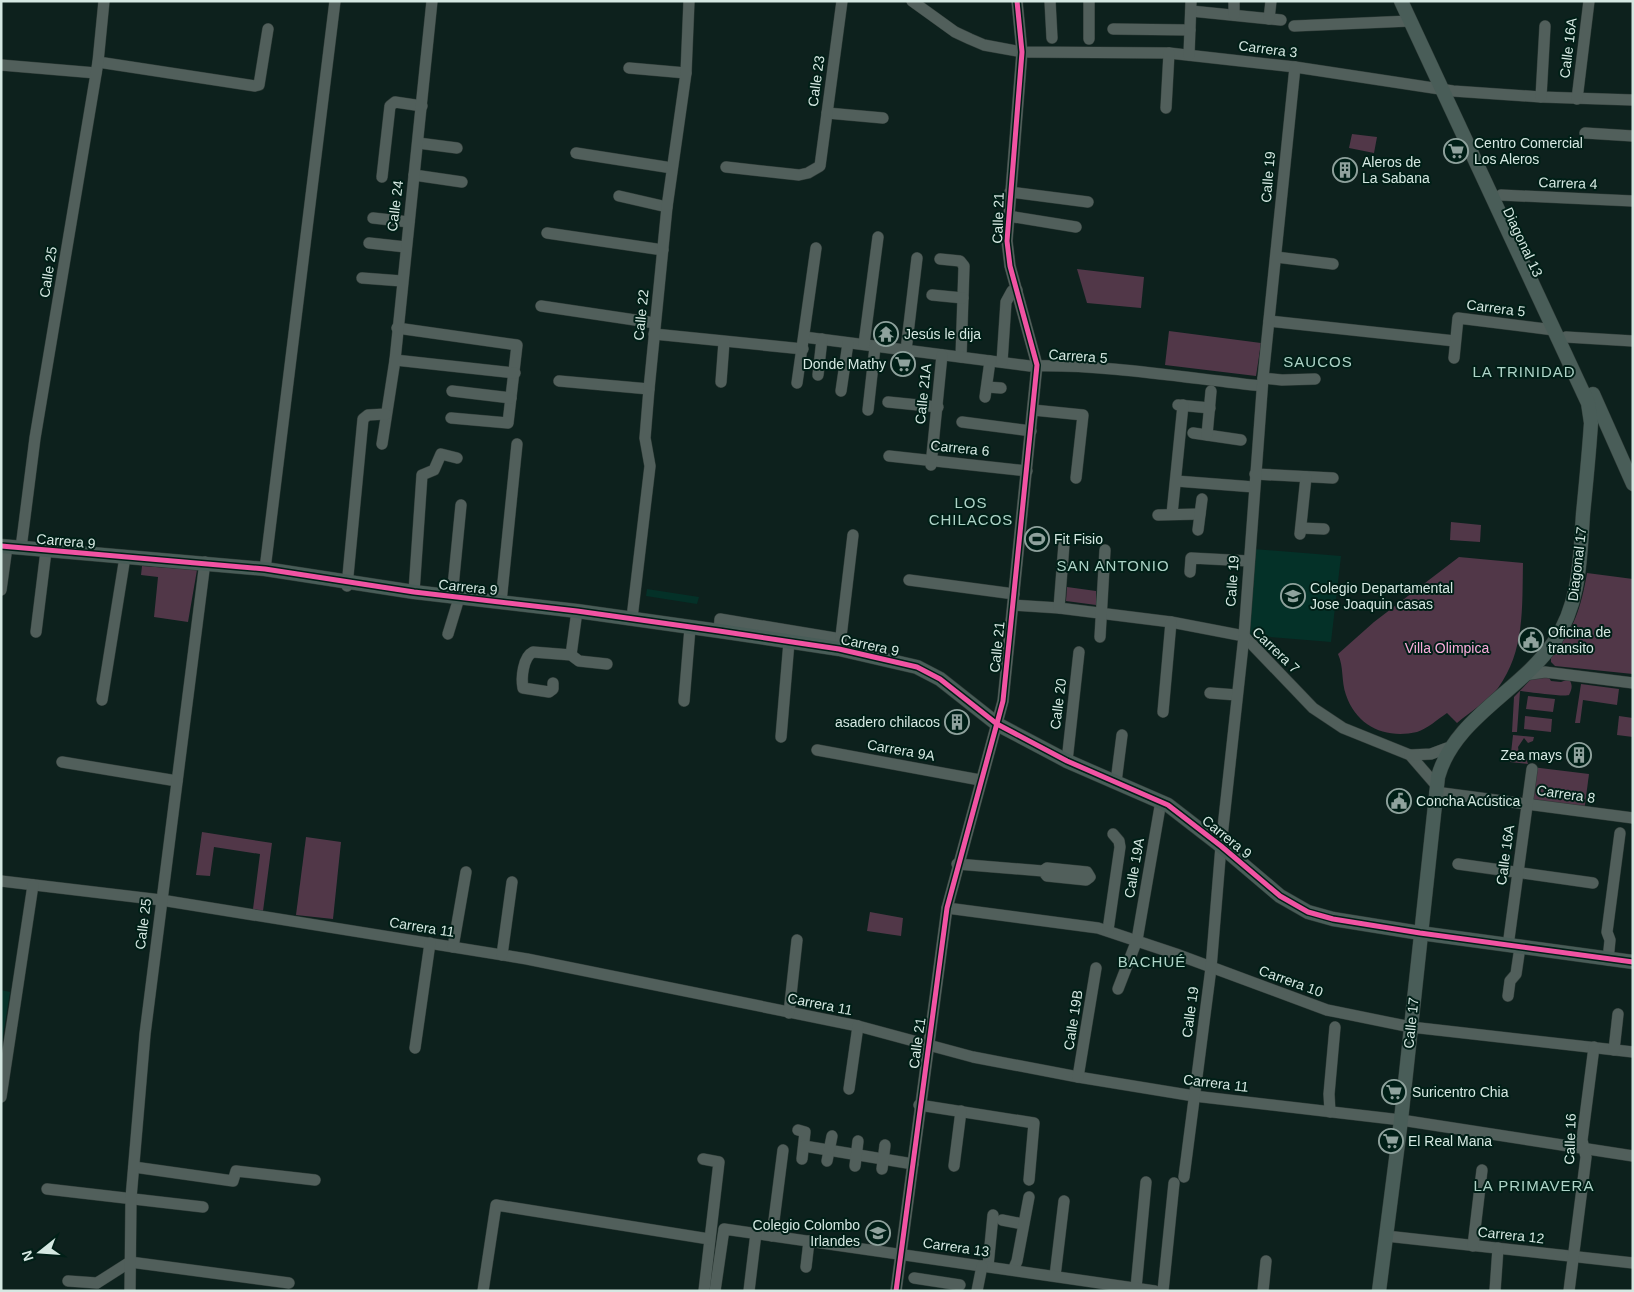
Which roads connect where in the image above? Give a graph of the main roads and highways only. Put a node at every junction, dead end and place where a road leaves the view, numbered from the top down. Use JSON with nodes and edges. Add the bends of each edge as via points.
{"nodes":[{"id":1,"x":1401,"y":1,"type":"edge"},
{"id":2,"x":1411,"y":1,"type":"edge"},
{"id":3,"x":1447,"y":90,"type":"junction"},
{"id":4,"x":1560,"y":333,"type":"junction"},
{"id":5,"x":1589,"y":444,"type":"junction"},
{"id":6,"x":1628,"y":470,"type":"junction"},
{"id":7,"x":1633,"y":484,"type":"edge"},
{"id":8,"x":4,"y":546,"type":"edge"},
{"id":9,"x":1446,"y":752,"type":"joint"},
{"id":10,"x":1420,"y":933,"type":"junction"},
{"id":11,"x":1633,"y":962,"type":"edge"},
{"id":12,"x":1379,"y":1291,"type":"edge"}],
"edges":[{"from":1,"to":3,"type":"main road","name":"Diagonal 13"},
{"from":2,"to":3,"type":"main road","name":"Diagonal 13"},
{"from":3,"to":4,"type":"main road","name":"Diagonal 13"},
{"from":3,"to":4,"type":"main road","name":"Diagonal 13","via":[[1501,195]]},
{"from":4,"to":5,"type":"main road","name":"Diagonal 13","via":[[1590,407]]},
{"from":4,"to":6,"type":"main road","name":"Diagonal 13"},
{"from":5,"to":6,"type":"main road","via":[[1597,432],[1603,431],[1620,466]]},
{"from":5,"to":9,"type":"main road","name":"Diagonal 17","via":[[1575,594],[1562,629],[1545,654]]},
{"from":6,"to":7,"type":"main road","name":"Diagonal 13"},
{"from":8,"to":10,"type":"main road","name":"Carrera 9","via":[[265,569],[347,585],[632,618],[789,642],[840,644],[925,671],[997,724],[1066,761],[1161,801],[1298,908],[1333,919]]},
{"from":9,"to":10,"type":"main road","name":"Calle 17","via":[[1436,788]]},
{"from":10,"to":11,"type":"main road","name":"Carrera 9"},
{"from":10,"to":12,"type":"main road","name":"Calle 17","via":[[1402,1120]]}]}
